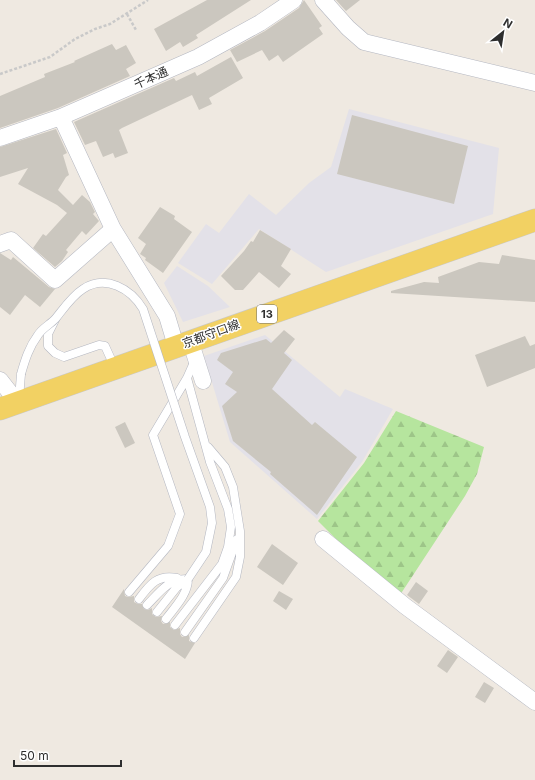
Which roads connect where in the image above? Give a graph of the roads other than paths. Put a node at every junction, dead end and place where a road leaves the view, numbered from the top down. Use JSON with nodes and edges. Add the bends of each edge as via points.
{"nodes":[{"id":1,"x":294,"y":0,"type":"edge"},
{"id":2,"x":323,"y":0,"type":"edge"},
{"id":3,"x":535,"y":83,"type":"edge"},
{"id":4,"x":61,"y":117,"type":"junction"},
{"id":5,"x":0,"y":138,"type":"edge"},
{"id":6,"x":535,"y":220,"type":"edge"},
{"id":7,"x":113,"y":229,"type":"junction"},
{"id":8,"x":0,"y":244,"type":"edge"},
{"id":9,"x":54,"y":320,"type":"junction"},
{"id":10,"x":188,"y":348,"type":"junction"},
{"id":11,"x":111,"y":360,"type":"junction"},
{"id":12,"x":195,"y":379,"type":"junction"},
{"id":13,"x":0,"y":380,"type":"edge"},
{"id":14,"x":9,"y":406,"type":"edge"},
{"id":15,"x":207,"y":447,"type":"junction"},
{"id":16,"x":240,"y":531,"type":"junction"},
{"id":17,"x":323,"y":539,"type":"dead end"},
{"id":18,"x":177,"y":578,"type":"junction"},
{"id":19,"x":188,"y":578,"type":"junction"},
{"id":20,"x":129,"y":592,"type":"dead end"},
{"id":21,"x":139,"y":599,"type":"dead end"},
{"id":22,"x":147,"y":605,"type":"dead end"},
{"id":23,"x":157,"y":612,"type":"dead end"},
{"id":24,"x":166,"y":619,"type":"dead end"},
{"id":25,"x":175,"y":625,"type":"dead end"},
{"id":26,"x":185,"y":632,"type":"dead end"},
{"id":27,"x":194,"y":638,"type":"dead end"},
{"id":28,"x":535,"y":702,"type":"edge"}],
"edges":[{"from":1,"to":4,"type":"street","name":"千本通","via":[[198,57]]},
{"from":2,"to":3,"type":"street","via":[[364,42]]},
{"from":4,"to":5,"type":"street","name":"千本通"},
{"from":4,"to":7,"type":"street"},
{"from":6,"to":10,"type":"main road","name":"京都守口線","number":"13"},
{"from":7,"to":8,"type":"street","via":[[55,280],[11,240]]},
{"from":7,"to":10,"type":"street"},
{"from":9,"to":11,"type":"lane","via":[[48,334],[48,346],[55,353],[64,357],[99,345],[105,346]]},
{"from":9,"to":14,"type":"lane","bridge":true,"via":[[38,333],[28,350],[21,374],[20,393]]},
{"from":9,"to":19,"type":"lane","bridge":true,"via":[[74,297],[93,284],[121,287],[136,298],[143,309],[210,507],[212,523],[206,552]]},
{"from":10,"to":11,"type":"main road","name":"京都守口線","number":"13"},
{"from":10,"to":12,"type":"street"},
{"from":11,"to":14,"type":"main road","name":"京都守口線","number":"13"},
{"from":12,"to":15,"type":"lane"},
{"from":12,"to":20,"type":"lane","via":[[153,435],[180,514],[168,546]]},
{"from":13,"to":14,"type":"street"},
{"from":15,"to":16,"type":"lane","via":[[225,467],[233,486]]},
{"from":15,"to":25,"type":"lane","via":[[228,509],[231,527],[228,547],[222,564]]},
{"from":16,"to":26,"type":"lane","via":[[223,578]]},
{"from":16,"to":27,"type":"lane","via":[[240,557],[236,577]]},
{"from":17,"to":28,"type":"street","via":[[405,606]]},
{"from":18,"to":19,"type":"lane"},
{"from":18,"to":21,"type":"lane","via":[[167,576],[158,580],[148,586]]},
{"from":18,"to":22,"type":"lane"},
{"from":19,"to":23,"type":"lane"},
{"from":19,"to":24,"type":"lane","via":[[188,586]]}]}
